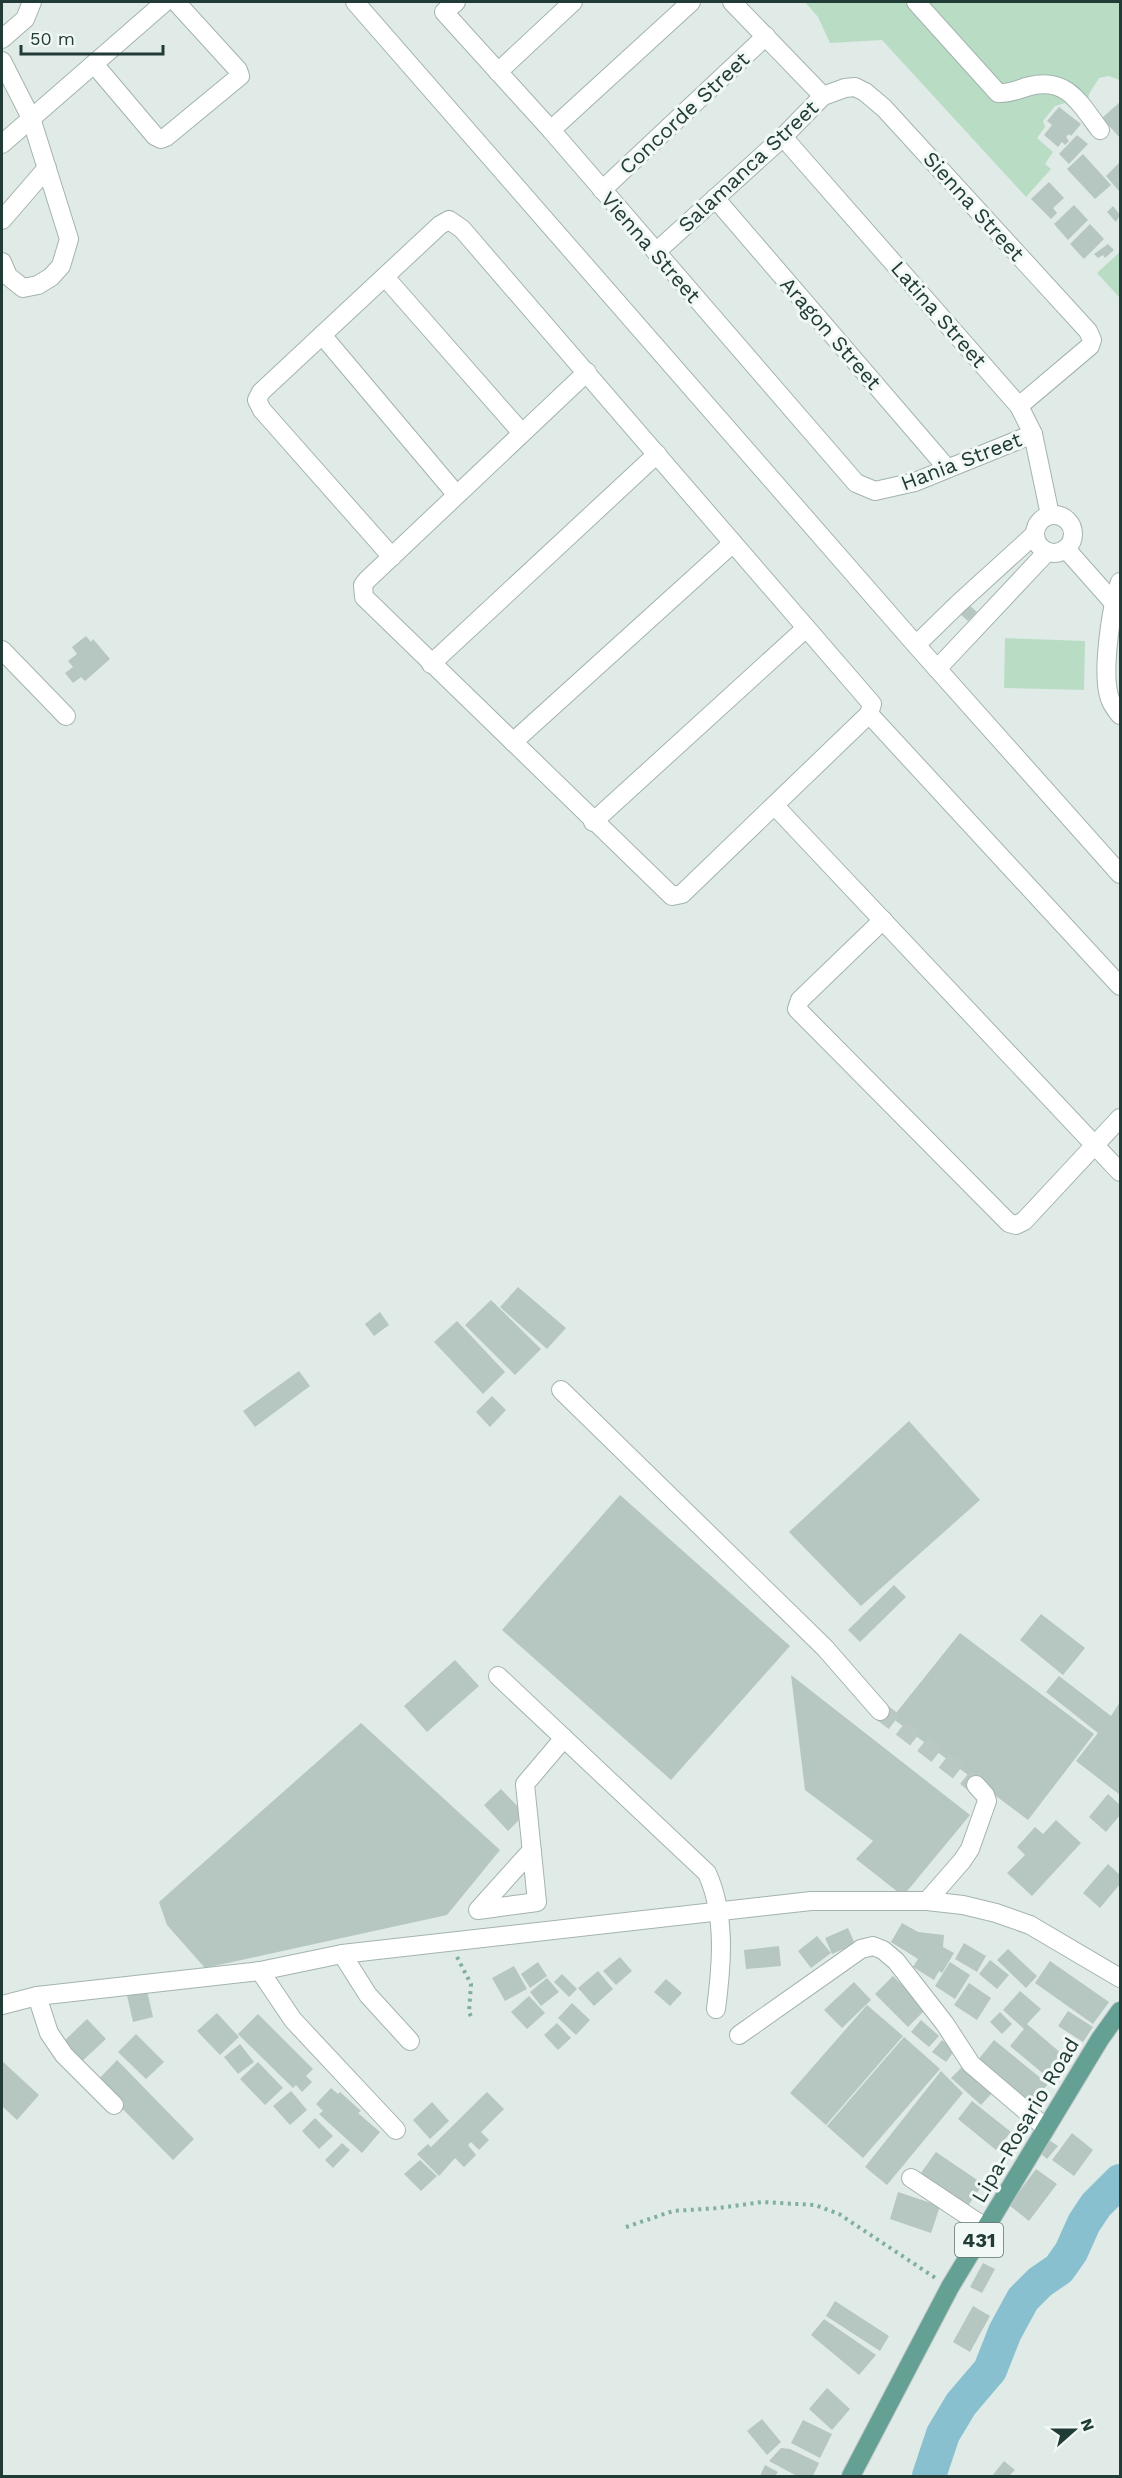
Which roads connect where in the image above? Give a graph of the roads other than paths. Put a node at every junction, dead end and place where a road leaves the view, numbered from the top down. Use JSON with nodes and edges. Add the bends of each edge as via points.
{"nodes":[{"id":1,"x":32,"y":2,"type":"edge"},
{"id":2,"x":165,"y":2,"type":"edge"},
{"id":3,"x":176,"y":2,"type":"edge"},
{"id":4,"x":355,"y":2,"type":"edge"},
{"id":5,"x":573,"y":2,"type":"edge"},
{"id":6,"x":691,"y":2,"type":"edge"},
{"id":7,"x":732,"y":2,"type":"edge"},
{"id":8,"x":916,"y":2,"type":"edge"},
{"id":9,"x":450,"y":7,"type":"edge"},
{"id":10,"x":766,"y":36,"type":"junction"},
{"id":11,"x":2,"y":39,"type":"edge"},
{"id":12,"x":2,"y":62,"type":"edge"},
{"id":13,"x":94,"y":64,"type":"junction"},
{"id":14,"x":498,"y":72,"type":"junction"},
{"id":15,"x":845,"y":88,"type":"joint"},
{"id":16,"x":823,"y":96,"type":"junction"},
{"id":17,"x":31,"y":118,"type":"junction"},
{"id":18,"x":551,"y":130,"type":"junction"},
{"id":19,"x":1100,"y":130,"type":"dead end"},
{"id":20,"x":5,"y":135,"type":"edge"},
{"id":21,"x":783,"y":137,"type":"junction"},
{"id":22,"x":47,"y":168,"type":"junction"},
{"id":23,"x":602,"y":190,"type":"junction"},
{"id":24,"x":715,"y":198,"type":"junction"},
{"id":25,"x":2,"y":220,"type":"edge"},
{"id":26,"x":656,"y":252,"type":"junction"},
{"id":27,"x":2,"y":262,"type":"edge"},
{"id":28,"x":385,"y":277,"type":"junction"},
{"id":29,"x":322,"y":335,"type":"junction"},
{"id":30,"x":587,"y":372,"type":"junction"},
{"id":31,"x":1019,"y":406,"type":"junction"},
{"id":32,"x":522,"y":433,"type":"junction"},
{"id":33,"x":1033,"y":434,"type":"junction"},
{"id":34,"x":657,"y":454,"type":"junction"},
{"id":35,"x":947,"y":468,"type":"junction"},
{"id":36,"x":856,"y":483,"type":"joint"},
{"id":37,"x":456,"y":494,"type":"junction"},
{"id":38,"x":1050,"y":515,"type":"junction"},
{"id":39,"x":1035,"y":534,"type":"junction"},
{"id":40,"x":732,"y":543,"type":"junction"},
{"id":41,"x":1066,"y":549,"type":"junction"},
{"id":42,"x":1047,"y":552,"type":"junction"},
{"id":43,"x":392,"y":557,"type":"junction"},
{"id":44,"x":1120,"y":582,"type":"edge"},
{"id":45,"x":974,"y":590,"type":"junction"},
{"id":46,"x":1117,"y":604,"type":"edge"},
{"id":47,"x":993,"y":608,"type":"junction"},
{"id":48,"x":941,"y":621,"type":"junction"},
{"id":49,"x":806,"y":628,"type":"junction"},
{"id":50,"x":961,"y":642,"type":"junction"},
{"id":51,"x":916,"y":645,"type":"junction"},
{"id":52,"x":2,"y":650,"type":"edge"},
{"id":53,"x":431,"y":664,"type":"junction"},
{"id":54,"x":937,"y":669,"type":"junction"},
{"id":55,"x":869,"y":714,"type":"junction"},
{"id":56,"x":1120,"y":714,"type":"edge"},
{"id":57,"x":66,"y":717,"type":"dead end"},
{"id":58,"x":513,"y":742,"type":"junction"},
{"id":59,"x":775,"y":806,"type":"junction"},
{"id":60,"x":593,"y":822,"type":"junction"},
{"id":61,"x":1120,"y":874,"type":"edge"},
{"id":62,"x":883,"y":920,"type":"junction"},
{"id":63,"x":1120,"y":986,"type":"edge"},
{"id":64,"x":1120,"y":1118,"type":"edge"},
{"id":65,"x":1095,"y":1146,"type":"junction"},
{"id":66,"x":1120,"y":1172,"type":"edge"},
{"id":67,"x":561,"y":1390,"type":"dead end"},
{"id":68,"x":498,"y":1676,"type":"dead end"},
{"id":69,"x":880,"y":1711,"type":"tunnel mouth"},
{"id":70,"x":564,"y":1738,"type":"junction"},
{"id":71,"x":976,"y":1785,"type":"tunnel mouth"},
{"id":72,"x":532,"y":1850,"type":"dead end"},
{"id":73,"x":927,"y":1900,"type":"junction"},
{"id":74,"x":718,"y":1913,"type":"junction"},
{"id":75,"x":342,"y":1954,"type":"junction"},
{"id":76,"x":260,"y":1971,"type":"junction"},
{"id":77,"x":1120,"y":1978,"type":"edge"},
{"id":78,"x":37,"y":1996,"type":"junction"},
{"id":79,"x":2,"y":2005,"type":"edge"},
{"id":80,"x":716,"y":2009,"type":"dead end"},
{"id":81,"x":1120,"y":2011,"type":"edge"},
{"id":82,"x":739,"y":2035,"type":"dead end"},
{"id":83,"x":410,"y":2041,"type":"dead end"},
{"id":84,"x":114,"y":2105,"type":"dead end"},
{"id":85,"x":1046,"y":2128,"type":"junction"},
{"id":86,"x":396,"y":2130,"type":"dead end"},
{"id":87,"x":911,"y":2178,"type":"dead end"},
{"id":88,"x":986,"y":2228,"type":"junction"},
{"id":89,"x":851,"y":2476,"type":"edge"}],
"edges":[{"from":1,"to":11,"type":"street","via":[[25,19]]},
{"from":2,"to":13,"type":"street"},
{"from":3,"to":13,"type":"street","via":[[240,76],[166,137],[155,136]]},
{"from":4,"to":51,"type":"street"},
{"from":5,"to":14,"type":"street"},
{"from":6,"to":18,"type":"street"},
{"from":7,"to":10,"type":"street"},
{"from":8,"to":19,"type":"street","via":[[998,93],[1031,85],[1064,87]]},
{"from":9,"to":14,"type":"street","name":"Vienna Street"},
{"from":10,"to":16,"type":"street"},
{"from":10,"to":23,"type":"street","name":"Concorde Street"},
{"from":12,"to":17,"type":"street"},
{"from":13,"to":17,"type":"street"},
{"from":14,"to":18,"type":"street","name":"Vienna Street"},
{"from":15,"to":16,"type":"street","name":"Salamanca Street"},
{"from":15,"to":31,"type":"street","name":"Sienna Street","via":[[865,92],[884,108],[1088,331],[1090,346]]},
{"from":16,"to":21,"type":"street","name":"Salamanca Street"},
{"from":17,"to":20,"type":"street"},
{"from":17,"to":22,"type":"street"},
{"from":18,"to":23,"type":"street","name":"Vienna Street"},
{"from":21,"to":24,"type":"street","name":"Salamanca Street"},
{"from":21,"to":31,"type":"street","name":"Latina Street"},
{"from":22,"to":25,"type":"street"},
{"from":22,"to":27,"type":"street","via":[[69,240],[63,260],[51,277],[23,288],[8,276]]},
{"from":23,"to":26,"type":"street","name":"Vienna Street"},
{"from":24,"to":26,"type":"street","name":"Salamanca Street"},
{"from":24,"to":35,"type":"street","name":"Aragon Street"},
{"from":26,"to":36,"type":"street","name":"Vienna Street"},
{"from":28,"to":29,"type":"street"},
{"from":28,"to":30,"type":"street","via":[[440,225],[454,221]]},
{"from":28,"to":32,"type":"street"},
{"from":29,"to":37,"type":"street"},
{"from":29,"to":43,"type":"street","via":[[261,392],[258,405]]},
{"from":30,"to":32,"type":"street"},
{"from":30,"to":34,"type":"street"},
{"from":31,"to":33,"type":"street","name":"Latina Street"},
{"from":32,"to":37,"type":"street"},
{"from":33,"to":35,"type":"street","name":"Hania Street"},
{"from":33,"to":38,"type":"street","name":"Latina Street"},
{"from":34,"to":40,"type":"street"},
{"from":34,"to":53,"type":"street"},
{"from":35,"to":36,"type":"street","name":"Hania Street","via":[[915,482],[875,491]]},
{"from":37,"to":43,"type":"street"},
{"from":38,"to":39,"type":"street","via":[[1039,522]]},
{"from":38,"to":41,"type":"street","via":[[1063,516],[1072,525],[1073,538]]},
{"from":39,"to":42,"type":"street","via":[[1036,541]]},
{"from":39,"to":45,"type":"street"},
{"from":40,"to":49,"type":"street"},
{"from":40,"to":58,"type":"street"},
{"from":41,"to":42,"type":"street"},
{"from":41,"to":46,"type":"street"},
{"from":42,"to":47,"type":"street"},
{"from":43,"to":53,"type":"street","via":[[363,585],[364,597]]},
{"from":44,"to":46,"type":"street"},
{"from":45,"to":47,"type":"street"},
{"from":45,"to":48,"type":"street"},
{"from":46,"to":56,"type":"street","via":[[1108,641],[1107,689]]},
{"from":47,"to":50,"type":"street"},
{"from":48,"to":50,"type":"street"},
{"from":48,"to":51,"type":"street"},
{"from":49,"to":55,"type":"street","via":[[870,700]]},
{"from":49,"to":60,"type":"street"},
{"from":50,"to":54,"type":"street"},
{"from":51,"to":54,"type":"street"},
{"from":52,"to":57,"type":"street"},
{"from":53,"to":58,"type":"street"},
{"from":54,"to":61,"type":"street"},
{"from":55,"to":59,"type":"street"},
{"from":55,"to":63,"type":"street"},
{"from":58,"to":60,"type":"street"},
{"from":59,"to":60,"type":"street","via":[[678,896],[672,896]]},
{"from":59,"to":62,"type":"street"},
{"from":62,"to":65,"type":"street"},
{"from":62,"to":65,"type":"street","via":[[800,1000],[796,1006],[799,1011],[1009,1223],[1024,1221]]},
{"from":64,"to":65,"type":"street"},
{"from":65,"to":66,"type":"street"},
{"from":67,"to":69,"type":"street","via":[[825,1648]]},
{"from":68,"to":70,"type":"street"},
{"from":70,"to":72,"type":"street","via":[[525,1784]]},
{"from":70,"to":74,"type":"street","via":[[707,1873]]},
{"from":71,"to":73,"type":"street","via":[[987,1801],[970,1849]]},
{"from":73,"to":74,"type":"street","via":[[811,1901]]},
{"from":73,"to":77,"type":"street","via":[[963,1905],[1030,1925]]},
{"from":74,"to":75,"type":"street"},
{"from":74,"to":80,"type":"street","via":[[722,1964]]},
{"from":75,"to":76,"type":"street"},
{"from":75,"to":83,"type":"street","via":[[368,1995]]},
{"from":76,"to":78,"type":"street"},
{"from":76,"to":86,"type":"street","via":[[293,2020]]},
{"from":78,"to":79,"type":"street"},
{"from":78,"to":84,"type":"street","via":[[49,2034],[64,2055]]},
{"from":81,"to":85,"type":"main road","name":"Lipa-Rosario Road","number":"431"},
{"from":82,"to":85,"type":"street","via":[[861,1948],[873,1946],[896,1961],[971,2064]]},
{"from":85,"to":88,"type":"main road","name":"Lipa-Rosario Road","number":"431"},
{"from":87,"to":88,"type":"street"},
{"from":88,"to":89,"type":"main road","name":"Lipa-Rosario Road","number":"431","via":[[950,2287]]}]}
